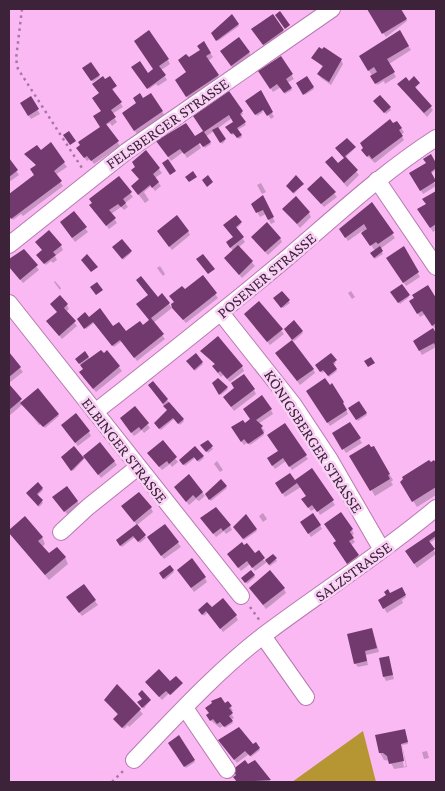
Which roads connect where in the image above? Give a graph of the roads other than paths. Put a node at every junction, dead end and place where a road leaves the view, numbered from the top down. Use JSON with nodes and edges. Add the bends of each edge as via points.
{"nodes":[{"id":1,"x":332,"y":9,"type":"edge"},
{"id":2,"x":436,"y":138,"type":"edge"},
{"id":3,"x":377,"y":180,"type":"junction"},
{"id":4,"x":9,"y":246,"type":"edge"},
{"id":5,"x":436,"y":267,"type":"edge"},
{"id":6,"x":9,"y":302,"type":"edge"},
{"id":7,"x":221,"y":313,"type":"junction"},
{"id":8,"x":95,"y":412,"type":"junction"},
{"id":9,"x":138,"y":466,"type":"junction"},
{"id":10,"x":436,"y":508,"type":"edge"},
{"id":11,"x":61,"y":532,"type":"dead end"},
{"id":12,"x":382,"y":550,"type":"junction"},
{"id":13,"x":242,"y":596,"type":"road end"},
{"id":14,"x":266,"y":633,"type":"junction"},
{"id":15,"x":306,"y":697,"type":"dead end"},
{"id":16,"x":185,"y":708,"type":"junction"},
{"id":17,"x":134,"y":760,"type":"dead end"},
{"id":18,"x":227,"y":770,"type":"dead end"}],
"edges":[{"from":1,"to":4,"type":"street","name":"FELSBERGER STRASSE","via":[[89,179]]},
{"from":2,"to":3,"type":"street","name":"POSENER STRASSE"},
{"from":3,"to":5,"type":"street"},
{"from":3,"to":7,"type":"street","name":"POSENER STRASSE"},
{"from":6,"to":8,"type":"street","name":"ELBINGER STRASSE"},
{"from":7,"to":8,"type":"street","name":"POSENER STRASSE"},
{"from":7,"to":12,"type":"street","name":"KÖNIGSBERGER STRASSE","via":[[293,404]]},
{"from":8,"to":9,"type":"street","name":"ELBINGER STRASSE"},
{"from":9,"to":11,"type":"street"},
{"from":9,"to":13,"type":"street","name":"ELBINGER STRASSE"},
{"from":10,"to":12,"type":"street","name":"SALZSTRASSE"},
{"from":12,"to":14,"type":"street","name":"SALZSTRASSE"},
{"from":14,"to":15,"type":"street"},
{"from":14,"to":16,"type":"street","name":"SALZSTRASSE"},
{"from":16,"to":17,"type":"street","name":"SALZSTRASSE"},
{"from":16,"to":18,"type":"street"}]}
